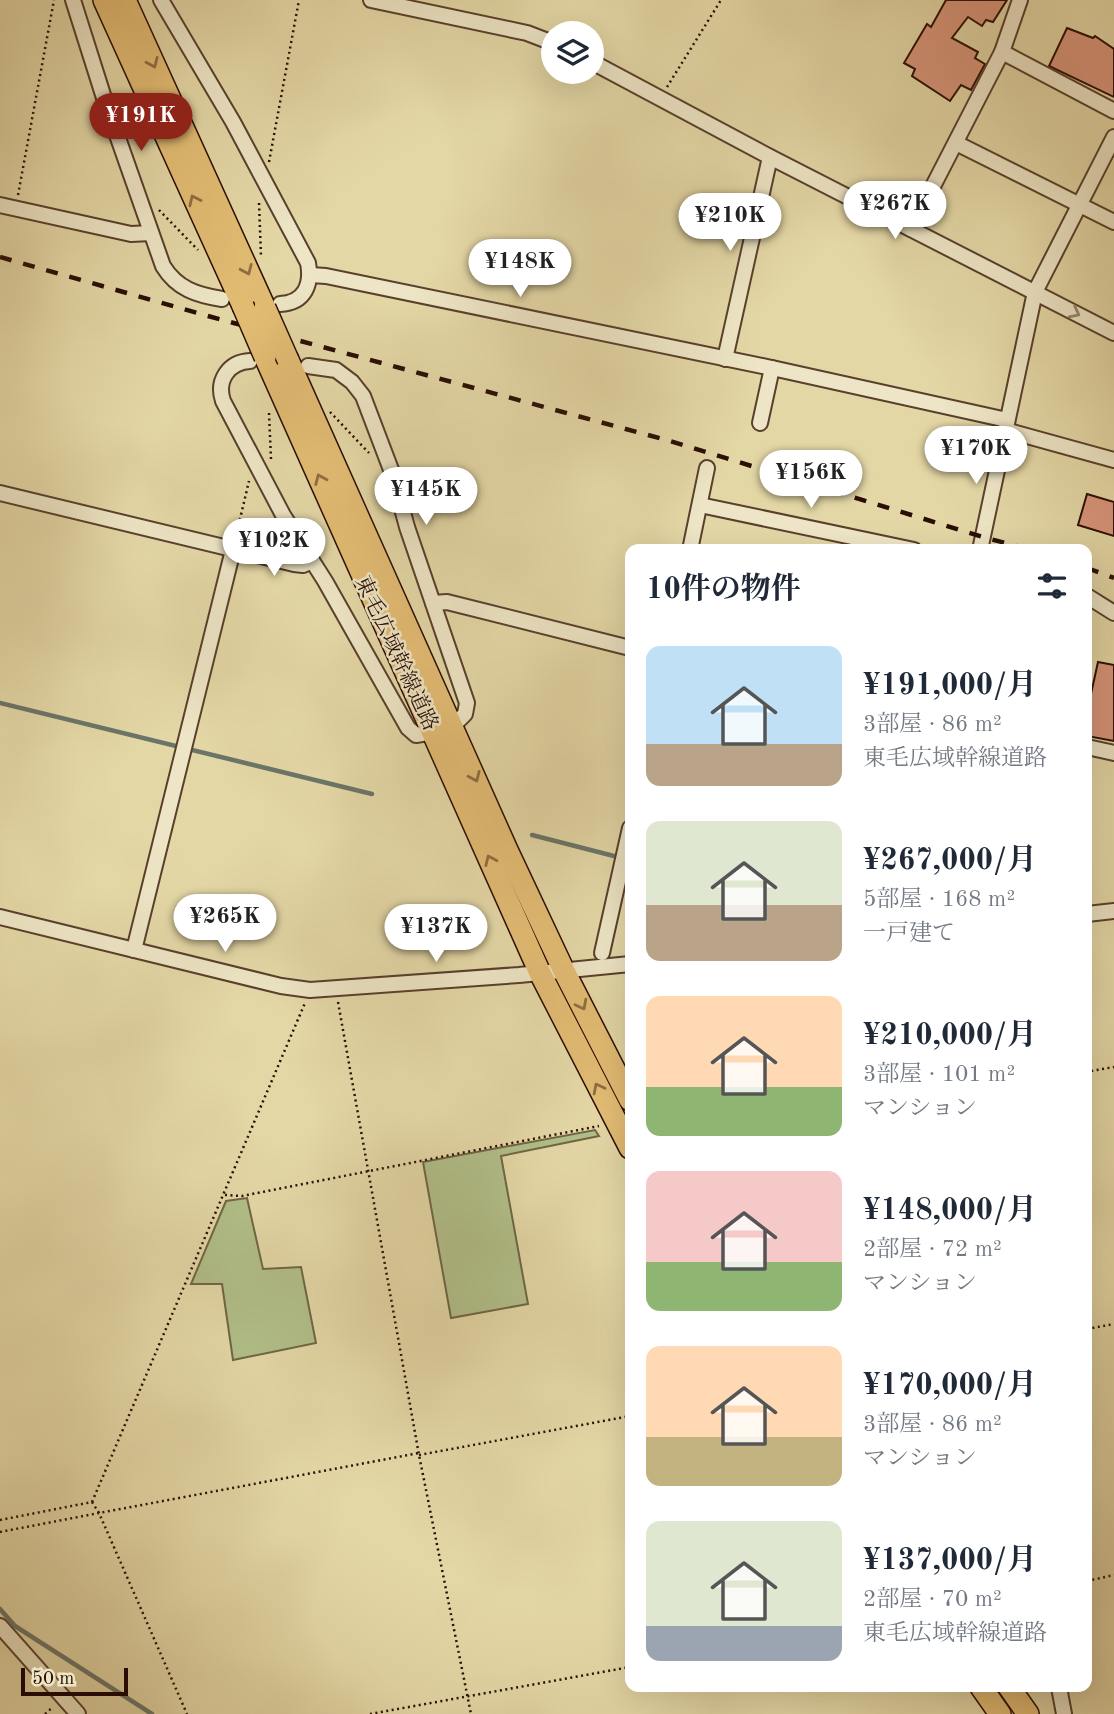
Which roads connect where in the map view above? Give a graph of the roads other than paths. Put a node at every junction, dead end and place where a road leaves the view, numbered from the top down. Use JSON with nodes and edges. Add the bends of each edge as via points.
{"nodes":[{"id":1,"x":73,"y":0,"type":"edge"},
{"id":2,"x":104,"y":0,"type":"edge"},
{"id":3,"x":125,"y":0,"type":"edge"},
{"id":4,"x":161,"y":0,"type":"edge"},
{"id":5,"x":371,"y":0,"type":"edge"},
{"id":6,"x":1020,"y":0,"type":"edge"},
{"id":7,"x":541,"y":38,"type":"edge"},
{"id":8,"x":1002,"y":52,"type":"junction"},
{"id":9,"x":604,"y":69,"type":"edge"},
{"id":10,"x":1114,"y":111,"type":"edge"},
{"id":11,"x":1114,"y":137,"type":"edge"},
{"id":12,"x":956,"y":143,"type":"junction"},
{"id":13,"x":770,"y":157,"type":"junction"},
{"id":14,"x":0,"y":205,"type":"edge"},
{"id":15,"x":1080,"y":205,"type":"junction"},
{"id":16,"x":1114,"y":222,"type":"edge"},
{"id":17,"x":911,"y":229,"type":"junction"},
{"id":18,"x":151,"y":233,"type":"junction"},
{"id":19,"x":310,"y":275,"type":"junction"},
{"id":20,"x":1035,"y":292,"type":"junction"},
{"id":21,"x":222,"y":299,"type":"dead end"},
{"id":22,"x":272,"y":306,"type":"junction"},
{"id":23,"x":1114,"y":333,"type":"edge"},
{"id":24,"x":258,"y":359,"type":"junction"},
{"id":25,"x":725,"y":359,"type":"junction"},
{"id":26,"x":298,"y":363,"type":"junction"},
{"id":27,"x":772,"y":368,"type":"junction"},
{"id":28,"x":760,"y":423,"type":"dead end"},
{"id":29,"x":1006,"y":425,"type":"junction"},
{"id":30,"x":1114,"y":460,"type":"edge"},
{"id":31,"x":707,"y":468,"type":"dead end"},
{"id":32,"x":0,"y":493,"type":"edge"},
{"id":33,"x":700,"y":505,"type":"junction"},
{"id":34,"x":691,"y":544,"type":"edge"},
{"id":35,"x":877,"y":544,"type":"edge"},
{"id":36,"x":981,"y":544,"type":"edge"},
{"id":37,"x":233,"y":550,"type":"junction"},
{"id":38,"x":312,"y":561,"type":"junction"},
{"id":39,"x":1092,"y":599,"type":"edge"},
{"id":40,"x":433,"y":603,"type":"junction"},
{"id":41,"x":1114,"y":613,"type":"edge"},
{"id":42,"x":625,"y":647,"type":"edge"},
{"id":43,"x":443,"y":729,"type":"junction"},
{"id":44,"x":1092,"y":748,"type":"edge"},
{"id":45,"x":1114,"y":753,"type":"edge"},
{"id":46,"x":625,"y":850,"type":"edge"},
{"id":47,"x":1114,"y":911,"type":"edge"},
{"id":48,"x":1092,"y":913,"type":"edge"},
{"id":49,"x":0,"y":917,"type":"edge"},
{"id":50,"x":134,"y":950,"type":"junction"},
{"id":51,"x":602,"y":953,"type":"dead end"},
{"id":52,"x":625,"y":965,"type":"edge"},
{"id":53,"x":564,"y":971,"type":"junction"},
{"id":54,"x":540,"y":973,"type":"junction"},
{"id":55,"x":625,"y":1090,"type":"edge"},
{"id":56,"x":625,"y":1138,"type":"edge"},
{"id":57,"x":0,"y":1626,"type":"edge"},
{"id":58,"x":985,"y":1692,"type":"edge"},
{"id":59,"x":1013,"y":1692,"type":"edge"},
{"id":60,"x":1060,"y":1692,"type":"edge"},
{"id":61,"x":78,"y":1714,"type":"edge"},
{"id":62,"x":1000,"y":1714,"type":"edge"},
{"id":63,"x":1028,"y":1714,"type":"edge"},
{"id":64,"x":1064,"y":1714,"type":"edge"}],
"edges":[{"from":1,"to":18,"type":"street"},
{"from":24,"to":2,"type":"highway","name":"東毛広域幹線道路","one_way":true,"bridge":true,"via":[[243,306]]},
{"from":3,"to":22,"type":"highway","name":"東毛広域幹線道路","one_way":true},
{"from":4,"to":19,"type":"street","via":[[305,255]]},
{"from":5,"to":7,"type":"street"},
{"from":6,"to":8,"type":"street"},
{"from":8,"to":10,"type":"street"},
{"from":8,"to":12,"type":"street"},
{"from":9,"to":13,"type":"street"},
{"from":11,"to":15,"type":"street"},
{"from":12,"to":15,"type":"street"},
{"from":12,"to":17,"type":"street"},
{"from":13,"to":17,"type":"street"},
{"from":13,"to":25,"type":"street"},
{"from":14,"to":18,"type":"street","via":[[131,234]]},
{"from":15,"to":16,"type":"street"},
{"from":15,"to":20,"type":"street"},
{"from":17,"to":20,"type":"street"},
{"from":18,"to":21,"type":"street","via":[[173,280],[195,294]]},
{"from":19,"to":22,"type":"street","via":[[310,285],[298,299]]},
{"from":19,"to":25,"type":"street"},
{"from":20,"to":23,"type":"street","one_way":true},
{"from":20,"to":29,"type":"street"},
{"from":22,"to":26,"type":"highway","name":"東毛広域幹線道路","bridge":true},
{"from":24,"to":38,"type":"street","via":[[232,366],[220,390],[256,465]]},
{"from":43,"to":24,"type":"highway","name":"東毛広域幹線道路","one_way":true},
{"from":25,"to":27,"type":"street"},
{"from":26,"to":40,"type":"street","via":[[336,370],[363,396]]},
{"from":26,"to":43,"type":"highway","name":"東毛広域幹線道路"},
{"from":27,"to":28,"type":"street"},
{"from":27,"to":29,"type":"street"},
{"from":29,"to":30,"type":"street"},
{"from":29,"to":36,"type":"street"},
{"from":31,"to":33,"type":"street"},
{"from":32,"to":37,"type":"street"},
{"from":33,"to":34,"type":"street"},
{"from":33,"to":35,"type":"street"},
{"from":37,"to":38,"type":"street","via":[[294,564]]},
{"from":37,"to":50,"type":"street"},
{"from":38,"to":43,"type":"street","via":[[408,728],[416,735]]},
{"from":39,"to":41,"type":"street"},
{"from":40,"to":42,"type":"street","via":[[447,602]]},
{"from":40,"to":43,"type":"street","via":[[467,703],[466,714]]},
{"from":43,"to":53,"type":"highway","name":"東毛広域幹線道路","one_way":true},
{"from":54,"to":43,"type":"highway","name":"東毛広域幹線道路","one_way":true},
{"from":44,"to":45,"type":"street"},
{"from":46,"to":51,"type":"street"},
{"from":47,"to":48,"type":"street"},
{"from":49,"to":50,"type":"street"},
{"from":50,"to":54,"type":"street","via":[[310,990]]},
{"from":52,"to":53,"type":"street"},
{"from":53,"to":54,"type":"street"},
{"from":53,"to":55,"type":"highway","name":"東毛広域幹線道路","one_way":true},
{"from":56,"to":54,"type":"highway","name":"東毛広域幹線道路","one_way":true},
{"from":57,"to":61,"type":"street"},
{"from":58,"to":62,"type":"highway"},
{"from":59,"to":63,"type":"highway"},
{"from":60,"to":64,"type":"street"}]}
